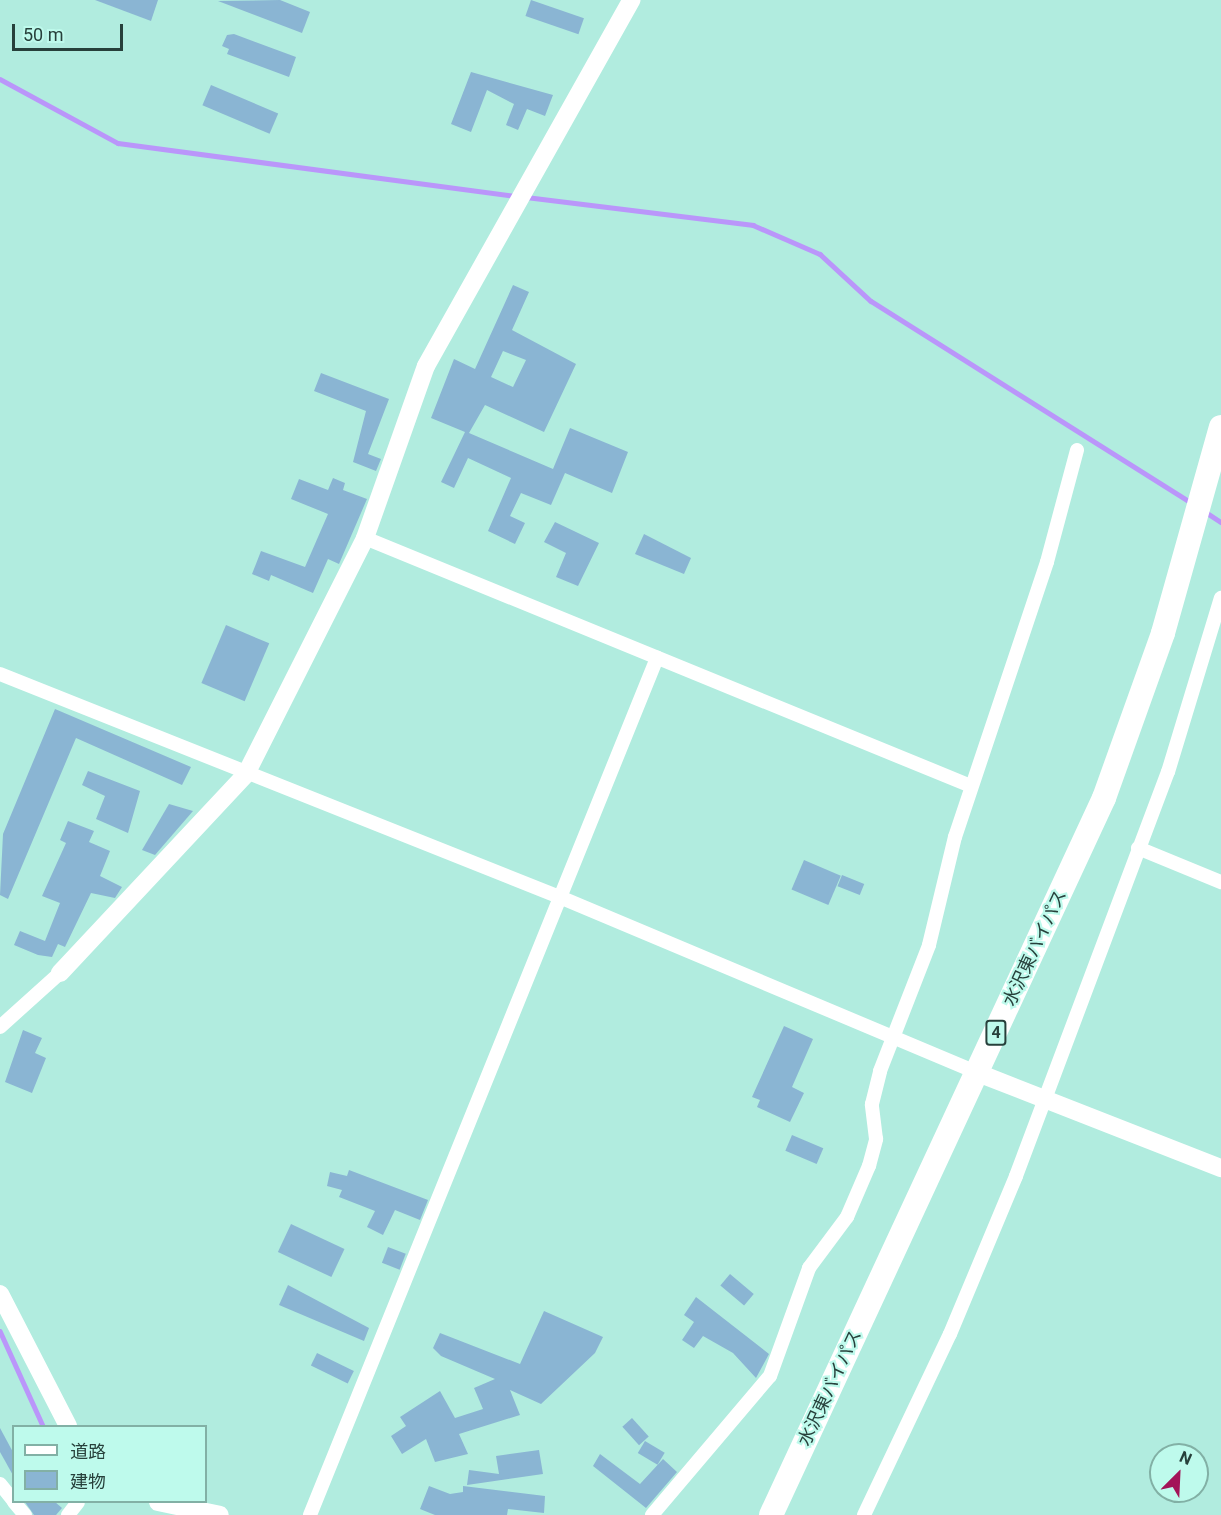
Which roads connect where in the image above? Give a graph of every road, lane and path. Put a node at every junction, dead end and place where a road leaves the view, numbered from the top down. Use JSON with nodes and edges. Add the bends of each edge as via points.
{"nodes":[{"id":1,"x":631,"y":0,"type":"edge"},
{"id":2,"x":1221,"y":427,"type":"edge"},
{"id":3,"x":1077,"y":450,"type":"dead end"},
{"id":4,"x":365,"y":538,"type":"junction"},
{"id":5,"x":1221,"y":598,"type":"edge"},
{"id":6,"x":657,"y":658,"type":"junction"},
{"id":7,"x":0,"y":674,"type":"edge"},
{"id":8,"x":246,"y":774,"type":"junction"},
{"id":9,"x":971,"y":786,"type":"junction"},
{"id":10,"x":1138,"y":848,"type":"junction"},
{"id":11,"x":1221,"y":882,"type":"edge"},
{"id":12,"x":562,"y":898,"type":"junction"},
{"id":13,"x":60,"y":973,"type":"joint"},
{"id":14,"x":0,"y":1027,"type":"edge"},
{"id":15,"x":893,"y":1039,"type":"junction"},
{"id":16,"x":978,"y":1073,"type":"junction"},
{"id":17,"x":1045,"y":1101,"type":"junction"},
{"id":18,"x":1221,"y":1168,"type":"edge"},
{"id":19,"x":0,"y":1294,"type":"edge"},
{"id":20,"x":67,"y":1425,"type":"edge"},
{"id":21,"x":0,"y":1484,"type":"edge"},
{"id":22,"x":12,"y":1499,"type":"edge"},
{"id":23,"x":16,"y":1503,"type":"edge"},
{"id":24,"x":77,"y":1503,"type":"edge"},
{"id":25,"x":162,"y":1503,"type":"edge"},
{"id":26,"x":25,"y":1515,"type":"edge"},
{"id":27,"x":68,"y":1515,"type":"edge"},
{"id":28,"x":216,"y":1515,"type":"edge"},
{"id":29,"x":310,"y":1515,"type":"edge"},
{"id":30,"x":652,"y":1515,"type":"edge"},
{"id":31,"x":771,"y":1515,"type":"edge"},
{"id":32,"x":864,"y":1515,"type":"edge"}],
"edges":[{"from":1,"to":4,"type":"street","via":[[426,366]]},
{"from":2,"to":16,"type":"highway","name":"水沢東バイパス","number":"4","via":[[1163,633],[1104,798]]},
{"from":3,"to":9,"type":"street","via":[[1047,562]]},
{"from":4,"to":6,"type":"street"},
{"from":4,"to":8,"type":"street"},
{"from":5,"to":10,"type":"street","via":[[1168,772]]},
{"from":6,"to":9,"type":"street"},
{"from":6,"to":12,"type":"street"},
{"from":7,"to":8,"type":"street"},
{"from":8,"to":12,"type":"street"},
{"from":8,"to":13,"type":"street"},
{"from":9,"to":15,"type":"street","via":[[929,945]]},
{"from":10,"to":11,"type":"street"},
{"from":10,"to":17,"type":"street"},
{"from":12,"to":15,"type":"street"},
{"from":12,"to":29,"type":"street"},
{"from":13,"to":14,"type":"street"},
{"from":15,"to":16,"type":"street"},
{"from":15,"to":30,"type":"street","via":[[872,1104],[876,1139],[869,1166],[847,1217],[809,1268],[770,1376]]},
{"from":16,"to":17,"type":"street"},
{"from":16,"to":31,"type":"highway","name":"水沢東バイパス","number":"4"},
{"from":17,"to":18,"type":"street"},
{"from":17,"to":32,"type":"street","via":[[950,1334]]},
{"from":19,"to":20,"type":"street"},
{"from":21,"to":22,"type":"street"},
{"from":23,"to":26,"type":"street"},
{"from":24,"to":27,"type":"street"},
{"from":25,"to":28,"type":"street"}]}
